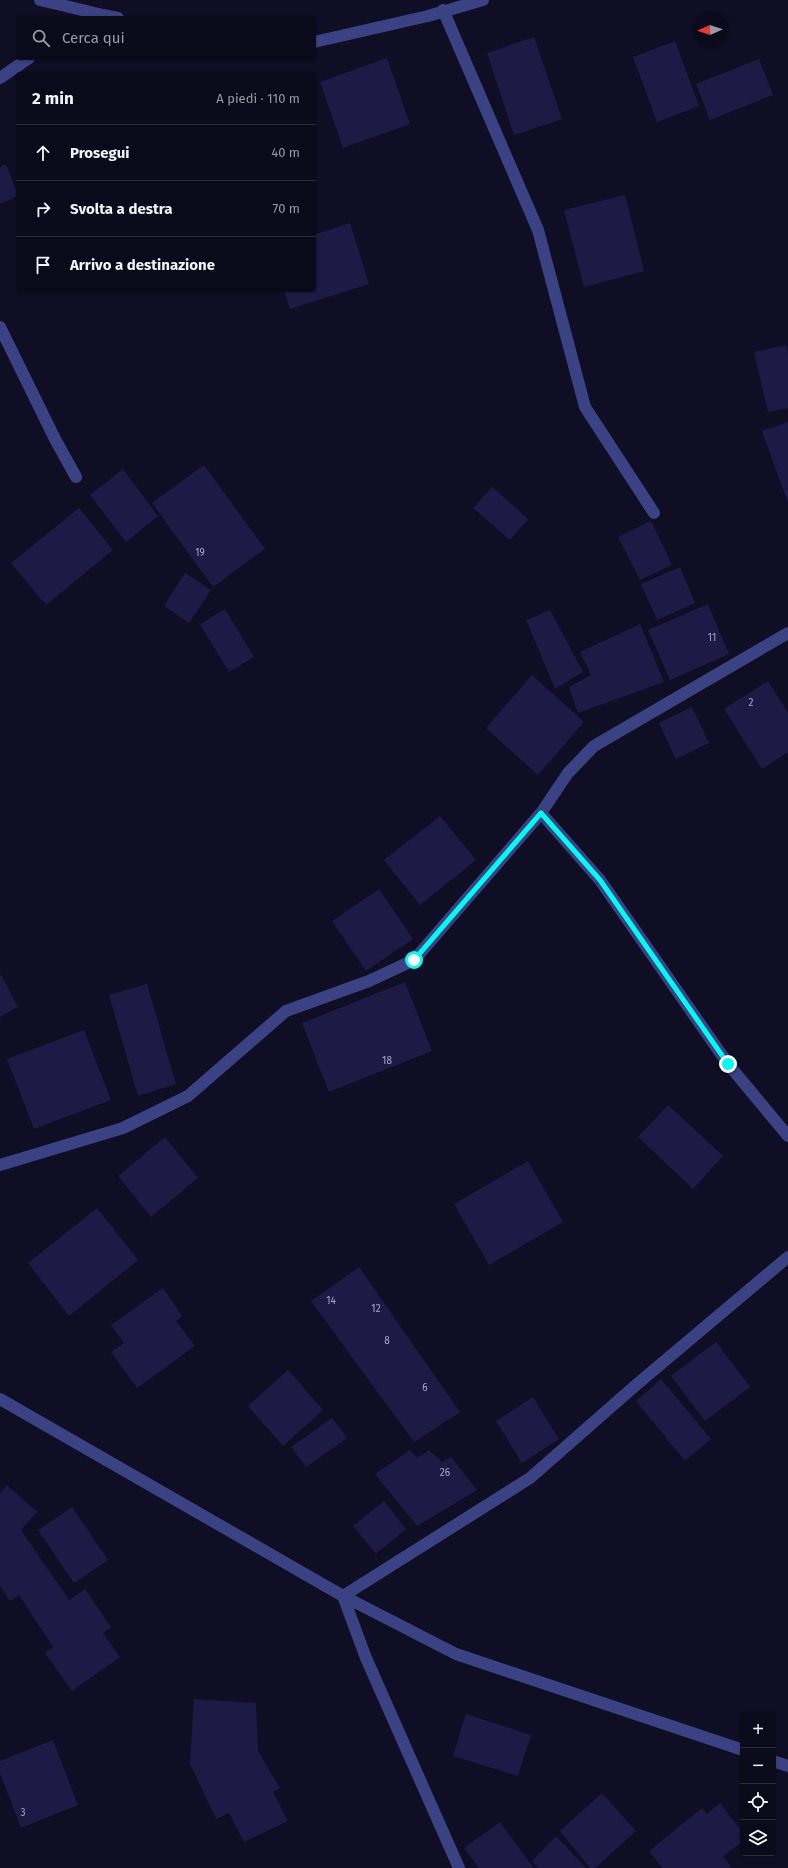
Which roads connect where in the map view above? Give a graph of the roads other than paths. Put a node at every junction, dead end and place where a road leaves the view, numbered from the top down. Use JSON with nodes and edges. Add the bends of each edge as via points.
{"nodes":[{"id":1,"x":40,"y":0,"type":"edge"},
{"id":2,"x":483,"y":0,"type":"edge"},
{"id":3,"x":443,"y":10,"type":"junction"},
{"id":4,"x":100,"y":16,"type":"edge"},
{"id":5,"x":316,"y":42,"type":"edge"},
{"id":6,"x":26,"y":60,"type":"edge"},
{"id":7,"x":0,"y":78,"type":"edge"},
{"id":8,"x":0,"y":327,"type":"edge"},
{"id":9,"x":76,"y":477,"type":"dead end"},
{"id":10,"x":654,"y":513,"type":"dead end"},
{"id":11,"x":788,"y":633,"type":"edge"},
{"id":12,"x":541,"y":813,"type":"junction"},
{"id":13,"x":788,"y":1136,"type":"edge"},
{"id":14,"x":0,"y":1165,"type":"edge"},
{"id":15,"x":788,"y":1257,"type":"edge"},
{"id":16,"x":0,"y":1398,"type":"edge"},
{"id":17,"x":343,"y":1596,"type":"junction"},
{"id":18,"x":740,"y":1749,"type":"edge"},
{"id":19,"x":776,"y":1762,"type":"edge"},
{"id":20,"x":788,"y":1766,"type":"edge"},
{"id":21,"x":459,"y":1868,"type":"edge"}],
"edges":[{"from":1,"to":4,"type":"street"},
{"from":2,"to":3,"type":"street"},
{"from":3,"to":5,"type":"street","via":[[428,16]]},
{"from":3,"to":10,"type":"street","via":[[538,230],[585,406]]},
{"from":6,"to":7,"type":"street"},
{"from":8,"to":9,"type":"street","via":[[55,440]]},
{"from":11,"to":12,"type":"street","via":[[594,746],[568,773]]},
{"from":12,"to":13,"type":"street","via":[[600,880],[728,1064]]},
{"from":12,"to":14,"type":"street","via":[[414,960],[369,981],[286,1011],[188,1096],[130,1125]]},
{"from":15,"to":17,"type":"street","via":[[530,1478]]},
{"from":16,"to":17,"type":"street"},
{"from":17,"to":18,"type":"street","via":[[456,1654]]},
{"from":17,"to":21,"type":"street","via":[[366,1658]]},
{"from":19,"to":20,"type":"street"}]}
